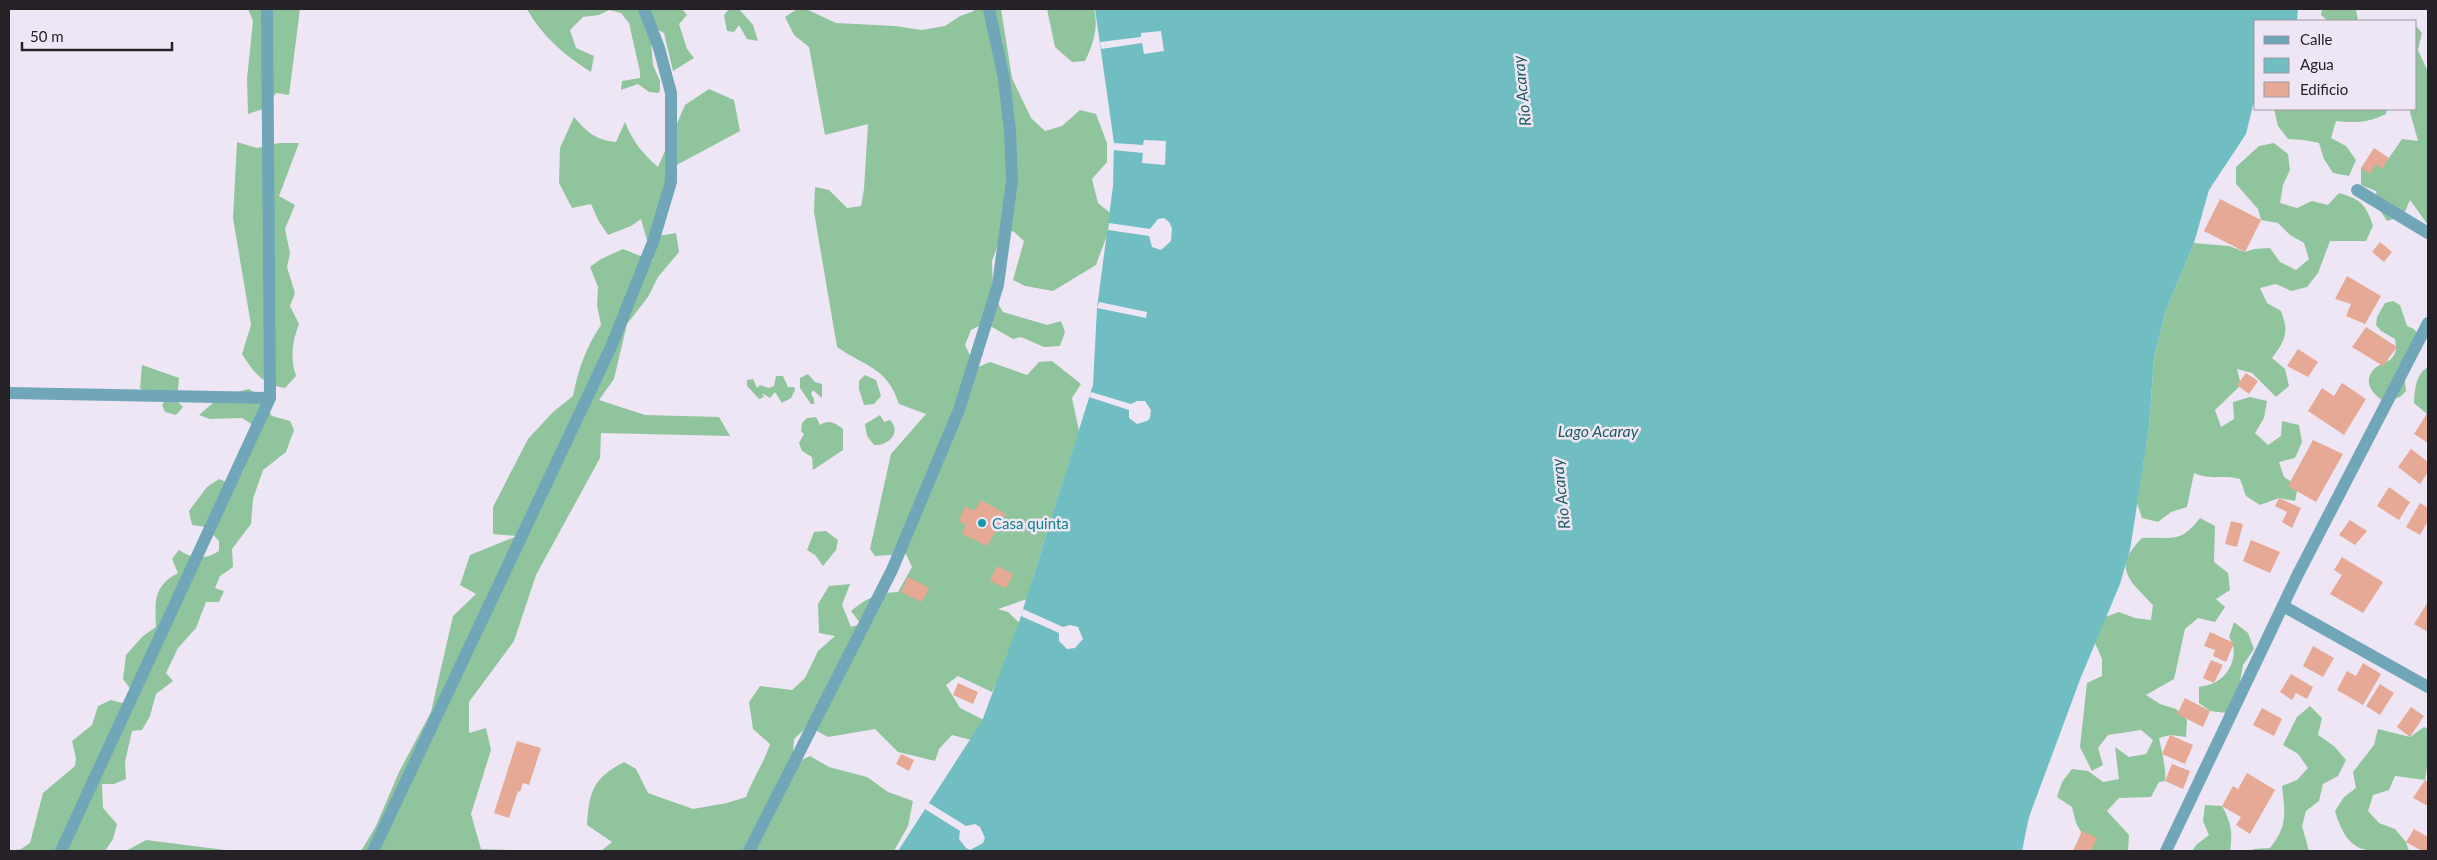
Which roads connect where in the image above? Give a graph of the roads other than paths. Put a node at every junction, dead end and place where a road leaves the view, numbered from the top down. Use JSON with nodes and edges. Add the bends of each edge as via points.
{"nodes":[{"id":1,"x":266,"y":9,"type":"edge"},
{"id":2,"x":644,"y":9,"type":"edge"},
{"id":3,"x":989,"y":9,"type":"edge"},
{"id":4,"x":2357,"y":190,"type":"dead end"},
{"id":5,"x":2428,"y":233,"type":"edge"},
{"id":6,"x":2428,"y":323,"type":"edge"},
{"id":7,"x":9,"y":393,"type":"edge"},
{"id":8,"x":270,"y":398,"type":"junction"},
{"id":9,"x":2283,"y":606,"type":"junction"},
{"id":10,"x":2428,"y":687,"type":"edge"},
{"id":11,"x":61,"y":851,"type":"edge"},
{"id":12,"x":373,"y":851,"type":"edge"},
{"id":13,"x":748,"y":851,"type":"edge"},
{"id":14,"x":2166,"y":851,"type":"edge"}],
"edges":[{"from":1,"to":8,"type":"street"},
{"from":2,"to":12,"type":"street","via":[[671,93],[671,182],[654,242],[611,347]]},
{"from":3,"to":13,"type":"street","via":[[1004,79],[1012,173],[998,285],[959,410],[892,570]]},
{"from":4,"to":5,"type":"street"},
{"from":6,"to":9,"type":"street"},
{"from":7,"to":8,"type":"street"},
{"from":8,"to":11,"type":"street"},
{"from":9,"to":10,"type":"street"},
{"from":9,"to":14,"type":"street"}]}
